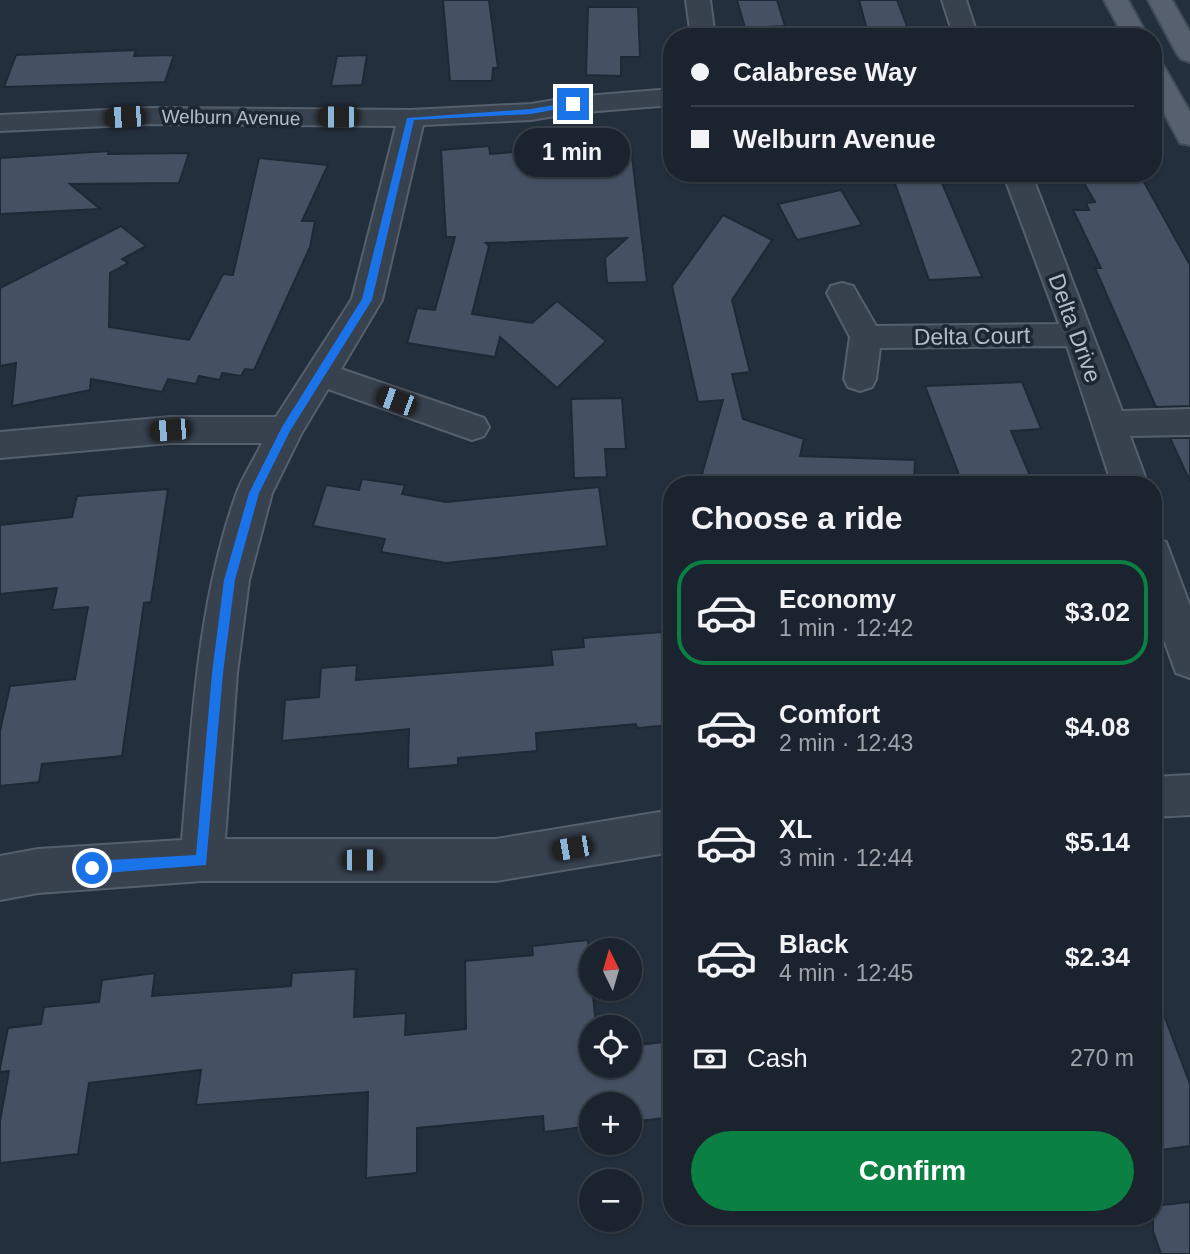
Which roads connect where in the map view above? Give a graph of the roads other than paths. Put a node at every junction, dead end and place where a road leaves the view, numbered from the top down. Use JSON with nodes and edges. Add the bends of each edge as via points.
{"nodes":[{"id":1,"x":698,"y":0,"type":"edge"},
{"id":2,"x":954,"y":0,"type":"edge"},
{"id":3,"x":1116,"y":0,"type":"edge"},
{"id":4,"x":1160,"y":0,"type":"edge"},
{"id":5,"x":702,"y":28,"type":"edge"},
{"id":6,"x":963,"y":28,"type":"edge"},
{"id":7,"x":1131,"y":28,"type":"edge"},
{"id":8,"x":1162,"y":50,"type":"edge"},
{"id":9,"x":1189,"y":51,"type":"edge"},
{"id":10,"x":1162,"y":85,"type":"edge"},
{"id":11,"x":663,"y":98,"type":"edge"},
{"id":12,"x":411,"y":118,"type":"junction"},
{"id":13,"x":0,"y":123,"type":"edge"},
{"id":14,"x":1190,"y":137,"type":"edge"},
{"id":15,"x":1020,"y":182,"type":"edge"},
{"id":16,"x":842,"y":293,"type":"dead end"},
{"id":17,"x":1079,"y":335,"type":"junction"},
{"id":18,"x":866,"y":337,"type":"junction"},
{"id":19,"x":320,"y":374,"type":"junction"},
{"id":20,"x":860,"y":379,"type":"dead end"},
{"id":21,"x":1190,"y":422,"type":"edge"},
{"id":22,"x":1109,"y":424,"type":"junction"},
{"id":23,"x":472,"y":427,"type":"dead end"},
{"id":24,"x":286,"y":430,"type":"junction"},
{"id":25,"x":0,"y":445,"type":"edge"},
{"id":26,"x":1127,"y":476,"type":"edge"},
{"id":27,"x":1162,"y":579,"type":"edge"},
{"id":28,"x":1190,"y":661,"type":"edge"},
{"id":29,"x":1190,"y":795,"type":"edge"},
{"id":30,"x":1162,"y":797,"type":"edge"},
{"id":31,"x":663,"y":832,"type":"edge"},
{"id":32,"x":202,"y":860,"type":"junction"},
{"id":33,"x":0,"y":878,"type":"edge"}],
"edges":[{"from":1,"to":5,"type":"street"},
{"from":2,"to":6,"type":"street"},
{"from":3,"to":7,"type":"main road"},
{"from":4,"to":9,"type":"main road"},
{"from":8,"to":9,"type":"main road"},
{"from":10,"to":14,"type":"main road"},
{"from":11,"to":12,"type":"street","name":"Welburn Avenue","via":[[531,112]]},
{"from":12,"to":13,"type":"street","name":"Welburn Avenue","via":[[150,116]]},
{"from":12,"to":19,"type":"street","via":[[367,300]]},
{"from":15,"to":17,"type":"street","name":"Delta Drive"},
{"from":16,"to":18,"type":"street"},
{"from":17,"to":18,"type":"street","name":"Delta Court"},
{"from":17,"to":22,"type":"street","name":"Delta Drive"},
{"from":18,"to":20,"type":"street"},
{"from":19,"to":23,"type":"street"},
{"from":19,"to":24,"type":"street"},
{"from":21,"to":22,"type":"street"},
{"from":22,"to":26,"type":"street","name":"Delta Drive"},
{"from":24,"to":25,"type":"street","via":[[170,430]]},
{"from":24,"to":32,"type":"street","via":[[254,493],[230,580],[217,673]]},
{"from":27,"to":28,"type":"street"},
{"from":29,"to":30,"type":"street"},
{"from":31,"to":32,"type":"street","via":[[496,860]]},
{"from":32,"to":33,"type":"street"}]}
